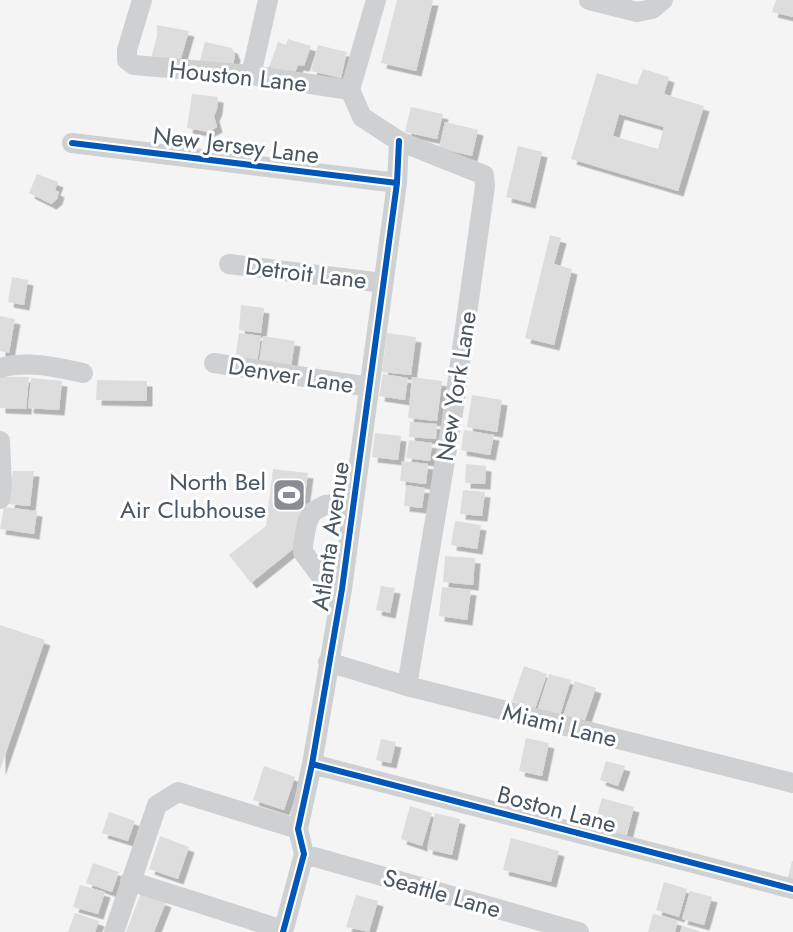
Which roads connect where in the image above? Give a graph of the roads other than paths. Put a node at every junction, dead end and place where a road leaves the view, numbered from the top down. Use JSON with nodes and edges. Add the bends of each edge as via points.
{"nodes":[{"id":1,"x":142,"y":0,"type":"edge"},
{"id":2,"x":268,"y":0,"type":"edge"},
{"id":3,"x":376,"y":0,"type":"edge"},
{"id":4,"x":589,"y":0,"type":"edge"},
{"id":5,"x":663,"y":0,"type":"edge"},
{"id":6,"x":251,"y":75,"type":"junction"},
{"id":7,"x":350,"y":90,"type":"junction"},
{"id":8,"x":399,"y":141,"type":"junction"},
{"id":9,"x":72,"y":143,"type":"dead end"},
{"id":10,"x":397,"y":183,"type":"junction"},
{"id":11,"x":229,"y":264,"type":"dead end"},
{"id":12,"x":383,"y":283,"type":"junction"},
{"id":13,"x":214,"y":363,"type":"dead end"},
{"id":14,"x":0,"y":368,"type":"edge"},
{"id":15,"x":83,"y":373,"type":"dead end"},
{"id":16,"x":369,"y":387,"type":"junction"},
{"id":17,"x":0,"y":441,"type":"edge"},
{"id":18,"x":0,"y":500,"type":"edge"},
{"id":19,"x":354,"y":502,"type":"junction"},
{"id":20,"x":342,"y":589,"type":"junction"},
{"id":21,"x":328,"y":662,"type":"junction"},
{"id":22,"x":407,"y":686,"type":"junction"},
{"id":23,"x":312,"y":764,"type":"junction"},
{"id":24,"x":793,"y":783,"type":"edge"},
{"id":25,"x":298,"y":829,"type":"junction"},
{"id":26,"x":304,"y":854,"type":"junction"},
{"id":27,"x":130,"y":881,"type":"junction"},
{"id":28,"x":793,"y":889,"type":"edge"},
{"id":29,"x":283,"y":931,"type":"edge"},
{"id":30,"x":114,"y":932,"type":"edge"},
{"id":31,"x":579,"y":932,"type":"edge"}],
"edges":[{"from":1,"to":6,"type":"street","name":"Houston Lane","via":[[127,50],[127,60],[134,65]]},
{"from":2,"to":6,"type":"street"},
{"from":3,"to":7,"type":"street"},
{"from":4,"to":5,"type":"street","via":[[637,12],[652,9]]},
{"from":6,"to":7,"type":"street","name":"Houston Lane"},
{"from":7,"to":8,"type":"street","via":[[362,117]]},
{"from":8,"to":10,"type":"street","name":"Atlanta Avenue"},
{"from":8,"to":22,"type":"street","name":"New York Lane","via":[[484,175],[485,186],[453,413]]},
{"from":9,"to":10,"type":"street","name":"New Jersey Lane"},
{"from":10,"to":12,"type":"street","name":"Atlanta Avenue"},
{"from":11,"to":12,"type":"street","name":"Detroit Lane"},
{"from":12,"to":16,"type":"street","name":"Atlanta Avenue"},
{"from":13,"to":16,"type":"street","name":"Denver Lane"},
{"from":14,"to":15,"type":"street","via":[[18,364]]},
{"from":16,"to":19,"type":"street","name":"Atlanta Avenue"},
{"from":17,"to":18,"type":"street"},
{"from":19,"to":20,"type":"street","name":"Atlanta Avenue"},
{"from":19,"to":20,"type":"street","via":[[325,505],[312,512],[303,545],[303,552],[320,575]]},
{"from":20,"to":21,"type":"street","name":"Atlanta Avenue"},
{"from":21,"to":22,"type":"street","name":"Miami Lane"},
{"from":21,"to":23,"type":"street","name":"Atlanta Avenue"},
{"from":22,"to":24,"type":"street","name":"Miami Lane"},
{"from":23,"to":25,"type":"street","name":"Atlanta Avenue"},
{"from":23,"to":28,"type":"street","name":"Boston Lane"},
{"from":25,"to":26,"type":"street","name":"Atlanta Avenue"},
{"from":25,"to":27,"type":"street","via":[[178,792],[157,805]]},
{"from":26,"to":29,"type":"street","name":"Atlanta Avenue"},
{"from":26,"to":31,"type":"street","name":"Seattle Lane"},
{"from":27,"to":29,"type":"street"},
{"from":27,"to":30,"type":"street"}]}
